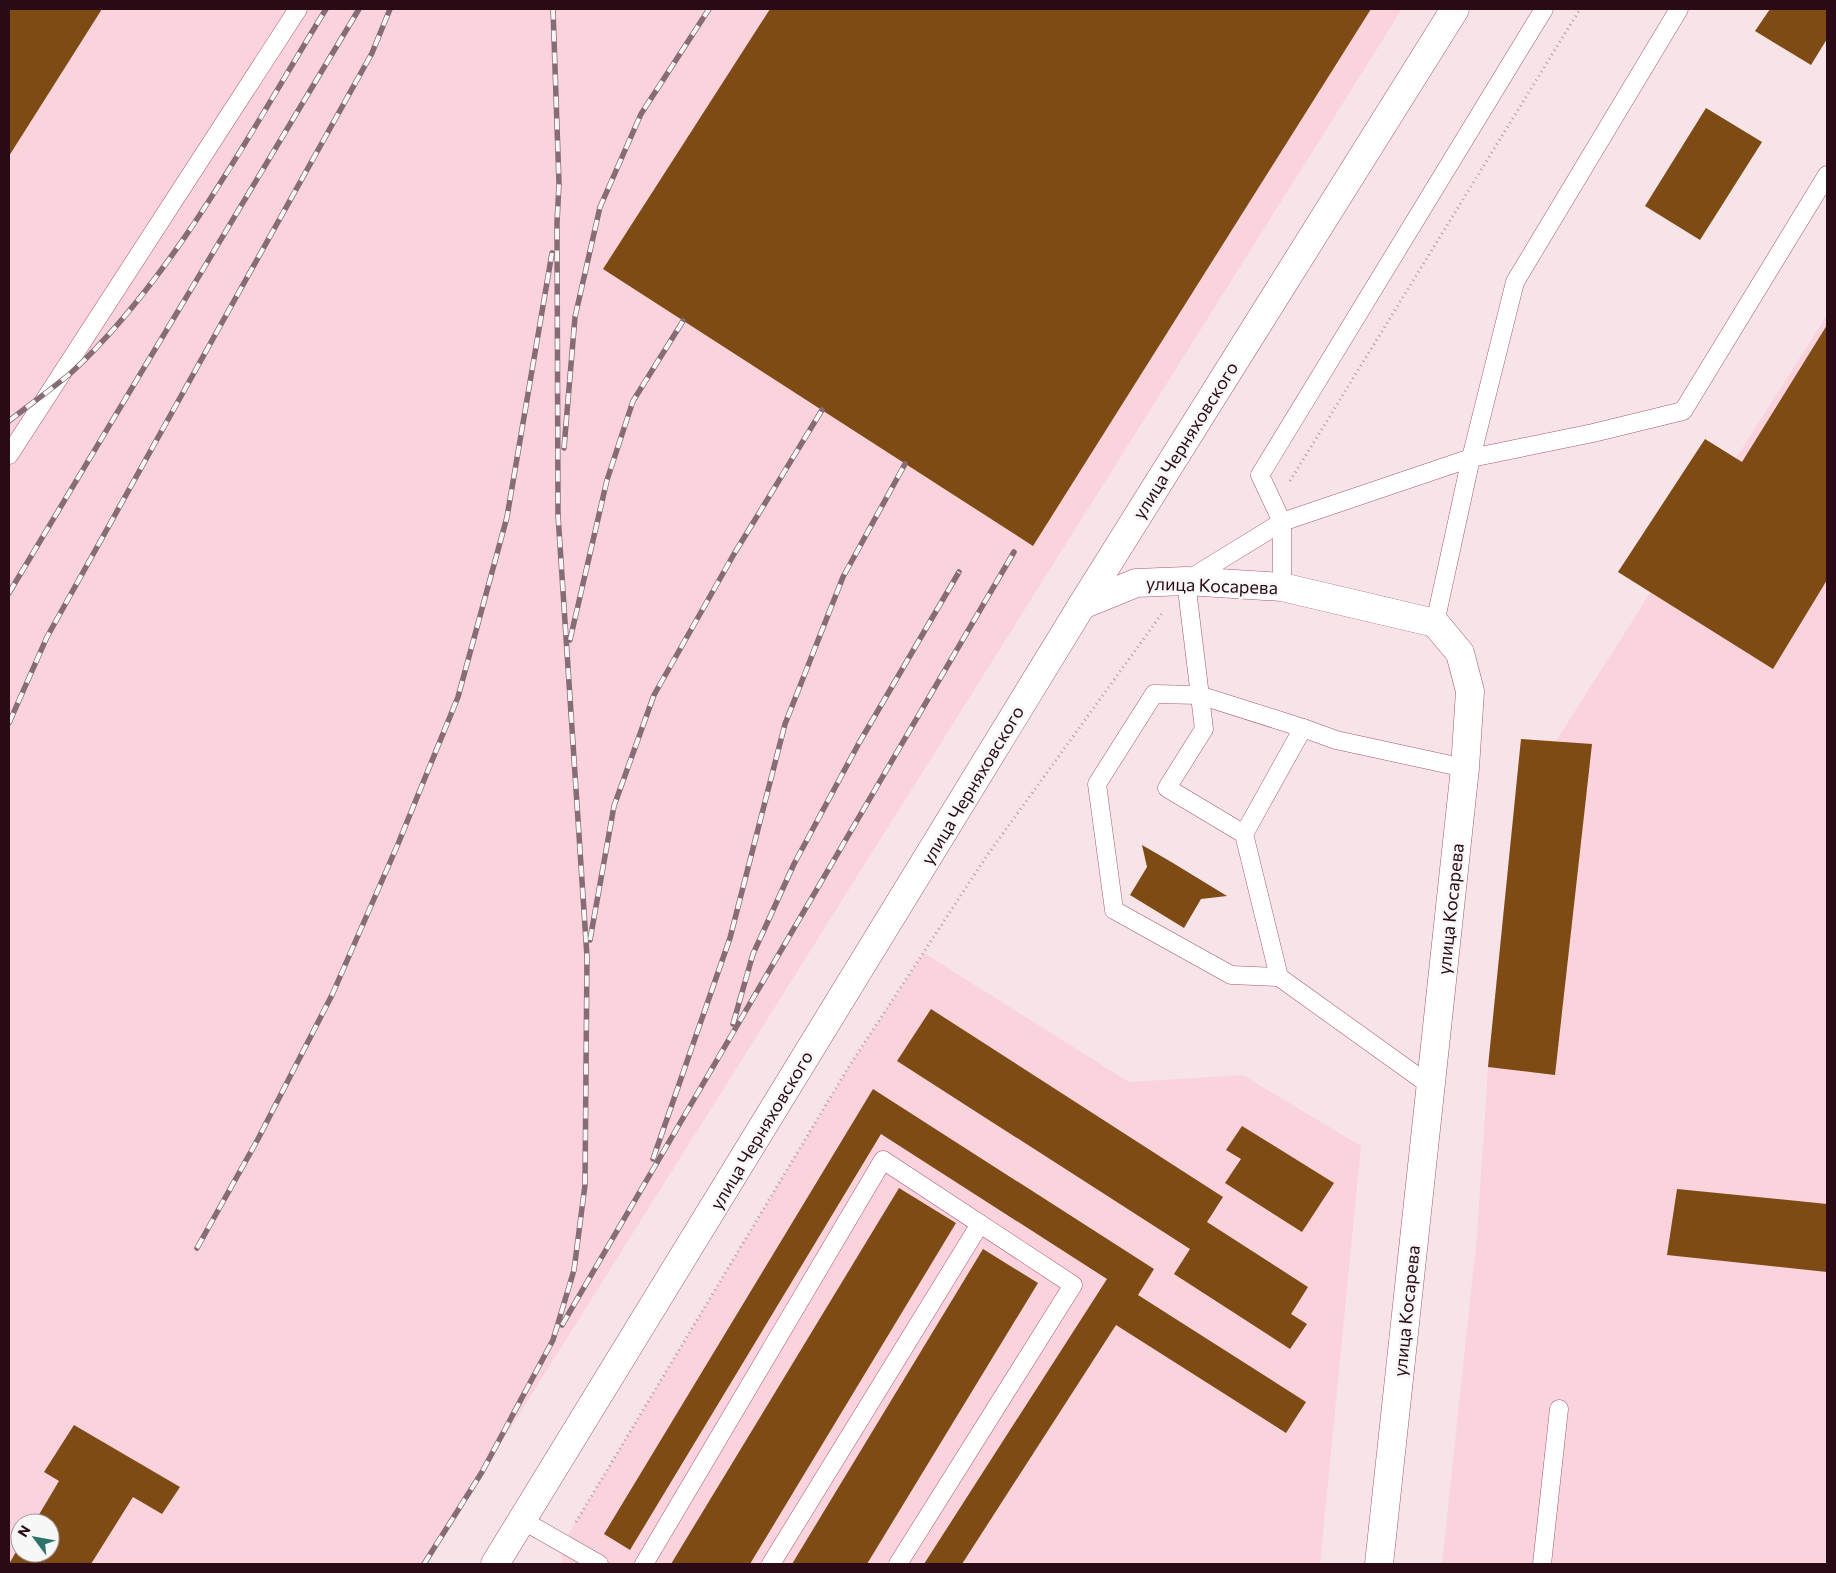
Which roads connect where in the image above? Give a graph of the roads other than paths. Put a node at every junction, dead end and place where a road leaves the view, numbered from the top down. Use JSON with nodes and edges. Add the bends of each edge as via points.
{"nodes":[{"id":1,"x":298,"y":9,"type":"edge"},
{"id":2,"x":1455,"y":9,"type":"edge"},
{"id":3,"x":1544,"y":9,"type":"edge"},
{"id":4,"x":1679,"y":9,"type":"edge"},
{"id":5,"x":1827,"y":175,"type":"edge"},
{"id":6,"x":9,"y":455,"type":"edge"},
{"id":7,"x":1471,"y":458,"type":"junction"},
{"id":8,"x":1282,"y":522,"type":"junction"},
{"id":9,"x":1186,"y":581,"type":"junction"},
{"id":10,"x":1282,"y":587,"type":"junction"},
{"id":11,"x":1082,"y":605,"type":"junction"},
{"id":12,"x":1435,"y":623,"type":"junction"},
{"id":13,"x":1199,"y":696,"type":"junction"},
{"id":14,"x":1303,"y":728,"type":"junction"},
{"id":15,"x":1465,"y":768,"type":"junction"},
{"id":16,"x":1244,"y":834,"type":"junction"},
{"id":17,"x":1278,"y":977,"type":"junction"},
{"id":18,"x":1431,"y":1086,"type":"junction"},
{"id":19,"x":980,"y":1224,"type":"junction"},
{"id":20,"x":1559,"y":1409,"type":"dead end"},
{"id":21,"x":522,"y":1520,"type":"junction"},
{"id":22,"x":495,"y":1564,"type":"edge"},
{"id":23,"x":599,"y":1564,"type":"edge"},
{"id":24,"x":644,"y":1564,"type":"edge"},
{"id":25,"x":771,"y":1564,"type":"edge"},
{"id":26,"x":898,"y":1564,"type":"edge"},
{"id":27,"x":1379,"y":1564,"type":"edge"},
{"id":28,"x":1542,"y":1564,"type":"edge"}],
"edges":[{"from":1,"to":6,"type":"lane"},
{"from":2,"to":11,"type":"street","name":"улица Черняховского"},
{"from":3,"to":8,"type":"lane","via":[[1260,475]]},
{"from":4,"to":7,"type":"lane","via":[[1515,282]]},
{"from":5,"to":7,"type":"lane","via":[[1683,411]]},
{"from":7,"to":8,"type":"lane"},
{"from":7,"to":12,"type":"lane"},
{"from":8,"to":9,"type":"lane"},
{"from":8,"to":10,"type":"lane"},
{"from":9,"to":10,"type":"street","name":"улица Косарева"},
{"from":9,"to":11,"type":"street","name":"улица Косарева","via":[[1136,582]]},
{"from":9,"to":13,"type":"lane"},
{"from":10,"to":12,"type":"street","name":"улица Косарева"},
{"from":11,"to":21,"type":"street","name":"улица Черняховского"},
{"from":12,"to":15,"type":"street","name":"улица Косарева","via":[[1460,653],[1470,691]]},
{"from":13,"to":14,"type":"lane"},
{"from":13,"to":16,"type":"lane","via":[[1204,729],[1167,788]]},
{"from":13,"to":17,"type":"lane","via":[[1154,694],[1097,784],[1114,910],[1231,975]]},
{"from":14,"to":15,"type":"lane","via":[[1336,740]]},
{"from":14,"to":16,"type":"lane"},
{"from":15,"to":18,"type":"street","name":"улица Косарева"},
{"from":16,"to":17,"type":"lane"},
{"from":17,"to":18,"type":"lane"},
{"from":18,"to":27,"type":"street","name":"улица Косарева"},
{"from":19,"to":24,"type":"lane","via":[[883,1160]]},
{"from":19,"to":25,"type":"lane"},
{"from":19,"to":26,"type":"lane","via":[[1073,1284]]},
{"from":20,"to":28,"type":"lane"},
{"from":21,"to":22,"type":"street","name":"улица Черняховского"},
{"from":21,"to":23,"type":"lane"}]}
